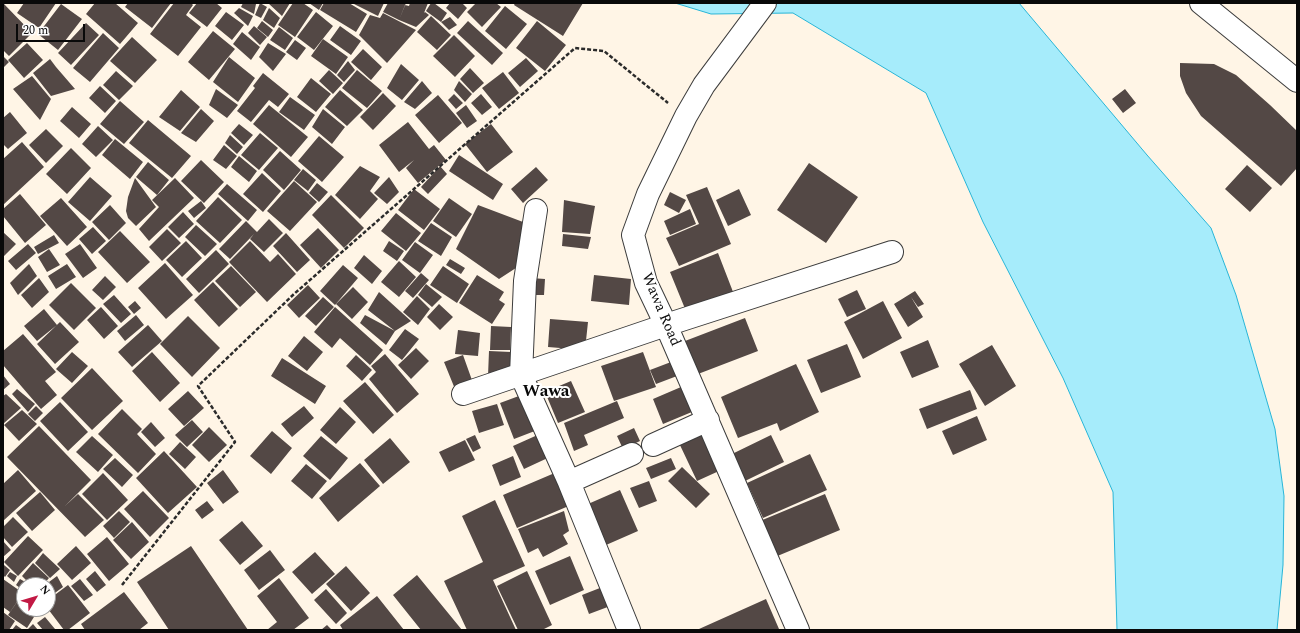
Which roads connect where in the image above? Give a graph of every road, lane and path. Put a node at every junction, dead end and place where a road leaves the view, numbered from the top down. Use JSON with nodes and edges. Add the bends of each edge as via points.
{"nodes":[{"id":1,"x":766,"y":3,"type":"edge"},
{"id":2,"x":1201,"y":3,"type":"edge"},
{"id":3,"x":1297,"y":81,"type":"edge"},
{"id":4,"x":686,"y":116,"type":"junction"},
{"id":5,"x":536,"y":210,"type":"dead end"},
{"id":6,"x":892,"y":252,"type":"dead end"},
{"id":7,"x":666,"y":325,"type":"junction"},
{"id":8,"x":521,"y":375,"type":"junction"},
{"id":9,"x":463,"y":394,"type":"dead end"},
{"id":10,"x":708,"y":420,"type":"junction"},
{"id":11,"x":653,"y":445,"type":"dead end"},
{"id":12,"x":632,"y":454,"type":"dead end"},
{"id":13,"x":569,"y":482,"type":"junction"},
{"id":14,"x":122,"y":585,"type":"dead end"},
{"id":15,"x":629,"y":630,"type":"edge"},
{"id":16,"x":798,"y":630,"type":"edge"}],
"edges":[{"from":1,"to":4,"type":"street","name":"Wawa Road","via":[[704,85]]},
{"from":2,"to":3,"type":"street"},
{"from":4,"to":7,"type":"street","name":"Wawa Road","via":[[648,194],[633,235],[646,283]]},
{"from":4,"to":14,"type":"path","via":[[604,52],[575,48],[294,294],[198,386],[235,442]]},
{"from":5,"to":8,"type":"street","via":[[525,281]]},
{"from":6,"to":7,"type":"street"},
{"from":7,"to":8,"type":"street"},
{"from":7,"to":10,"type":"street","name":"Wawa Road"},
{"from":8,"to":9,"type":"street"},
{"from":8,"to":13,"type":"street"},
{"from":10,"to":11,"type":"street"},
{"from":10,"to":16,"type":"street","name":"Wawa Road"},
{"from":12,"to":13,"type":"street"},
{"from":13,"to":15,"type":"street"}]}
